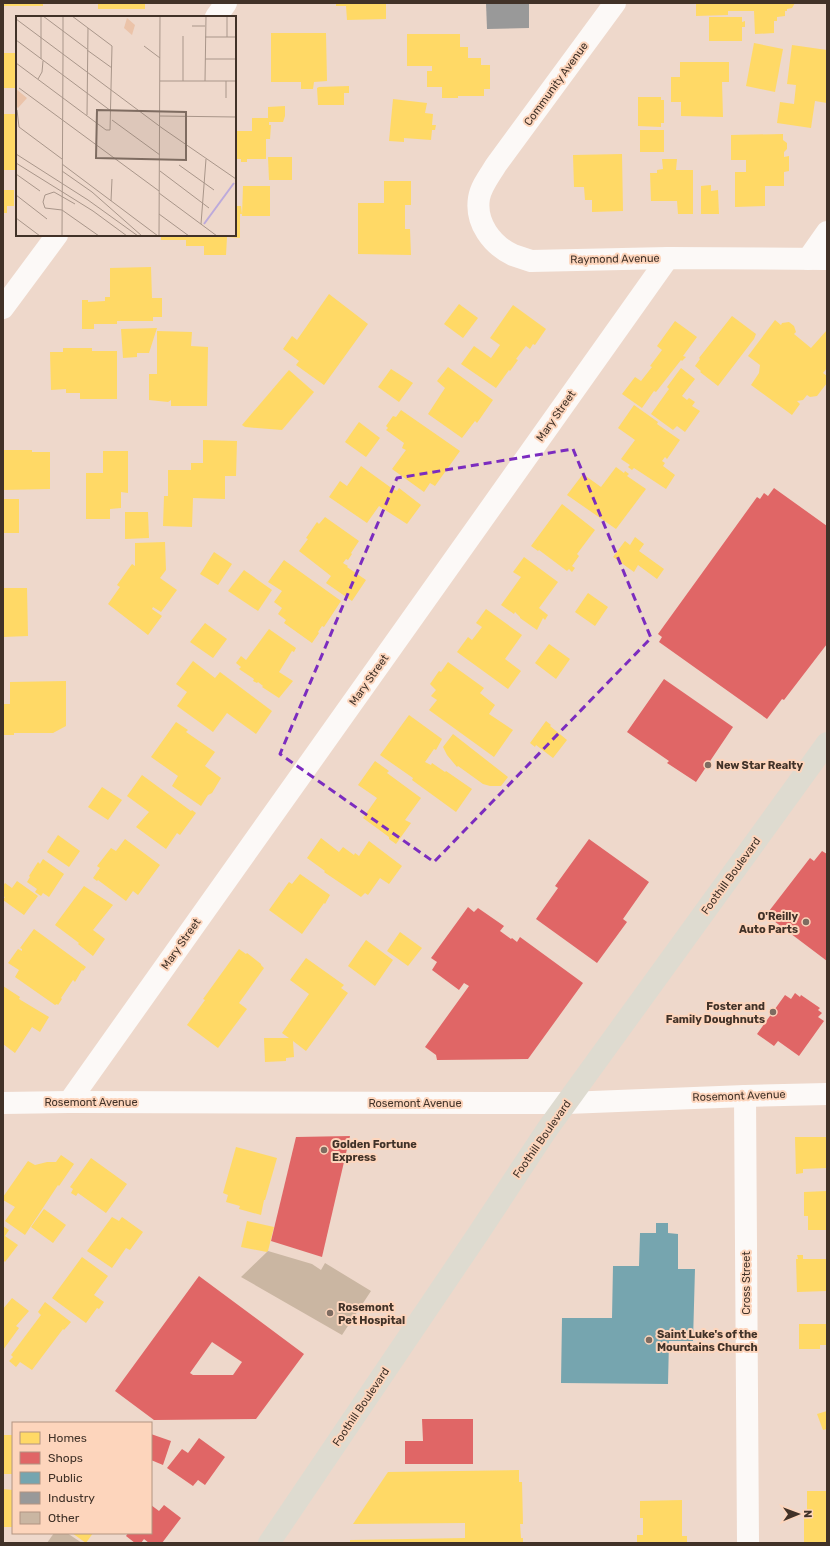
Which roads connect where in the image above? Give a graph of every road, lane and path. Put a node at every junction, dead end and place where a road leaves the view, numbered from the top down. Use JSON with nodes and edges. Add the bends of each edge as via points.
{"nodes":[{"id":1,"x":226,"y":3,"type":"edge"},
{"id":2,"x":615,"y":3,"type":"edge"},
{"id":3,"x":217,"y":16,"type":"edge"},
{"id":4,"x":496,"y":165,"type":"joint"},
{"id":5,"x":827,"y":232,"type":"edge"},
{"id":6,"x":56,"y":236,"type":"edge"},
{"id":7,"x":668,"y":258,"type":"junction"},
{"id":8,"x":818,"y":259,"type":"edge"},
{"id":9,"x":3,"y":308,"type":"edge"},
{"id":10,"x":827,"y":742,"type":"edge"},
{"id":11,"x":827,"y":1094,"type":"edge"},
{"id":12,"x":745,"y":1096,"type":"junction"},
{"id":13,"x":69,"y":1102,"type":"junction"},
{"id":14,"x":3,"y":1103,"type":"edge"},
{"id":15,"x":567,"y":1103,"type":"junction"},
{"id":16,"x":269,"y":1543,"type":"edge"},
{"id":17,"x":748,"y":1543,"type":"edge"}],
"edges":[{"from":1,"to":3,"type":"street"},
{"from":2,"to":4,"type":"street","name":"Community Avenue"},
{"from":4,"to":7,"type":"street","name":"Raymond Avenue","via":[[479,198],[479,219],[492,240],[513,255],[531,261]]},
{"from":5,"to":8,"type":"street"},
{"from":6,"to":9,"type":"street"},
{"from":7,"to":8,"type":"street","name":"Raymond Avenue"},
{"from":7,"to":13,"type":"street","name":"Mary Street"},
{"from":10,"to":15,"type":"main road","name":"Foothill Boulevard"},
{"from":11,"to":12,"type":"street","name":"Rosemont Avenue"},
{"from":12,"to":15,"type":"street","name":"Rosemont Avenue"},
{"from":12,"to":17,"type":"street","name":"Cross Street"},
{"from":13,"to":14,"type":"street","name":"Rosemont Avenue"},
{"from":13,"to":15,"type":"street","name":"Rosemont Avenue"},
{"from":15,"to":16,"type":"main road","name":"Foothill Boulevard"}]}
